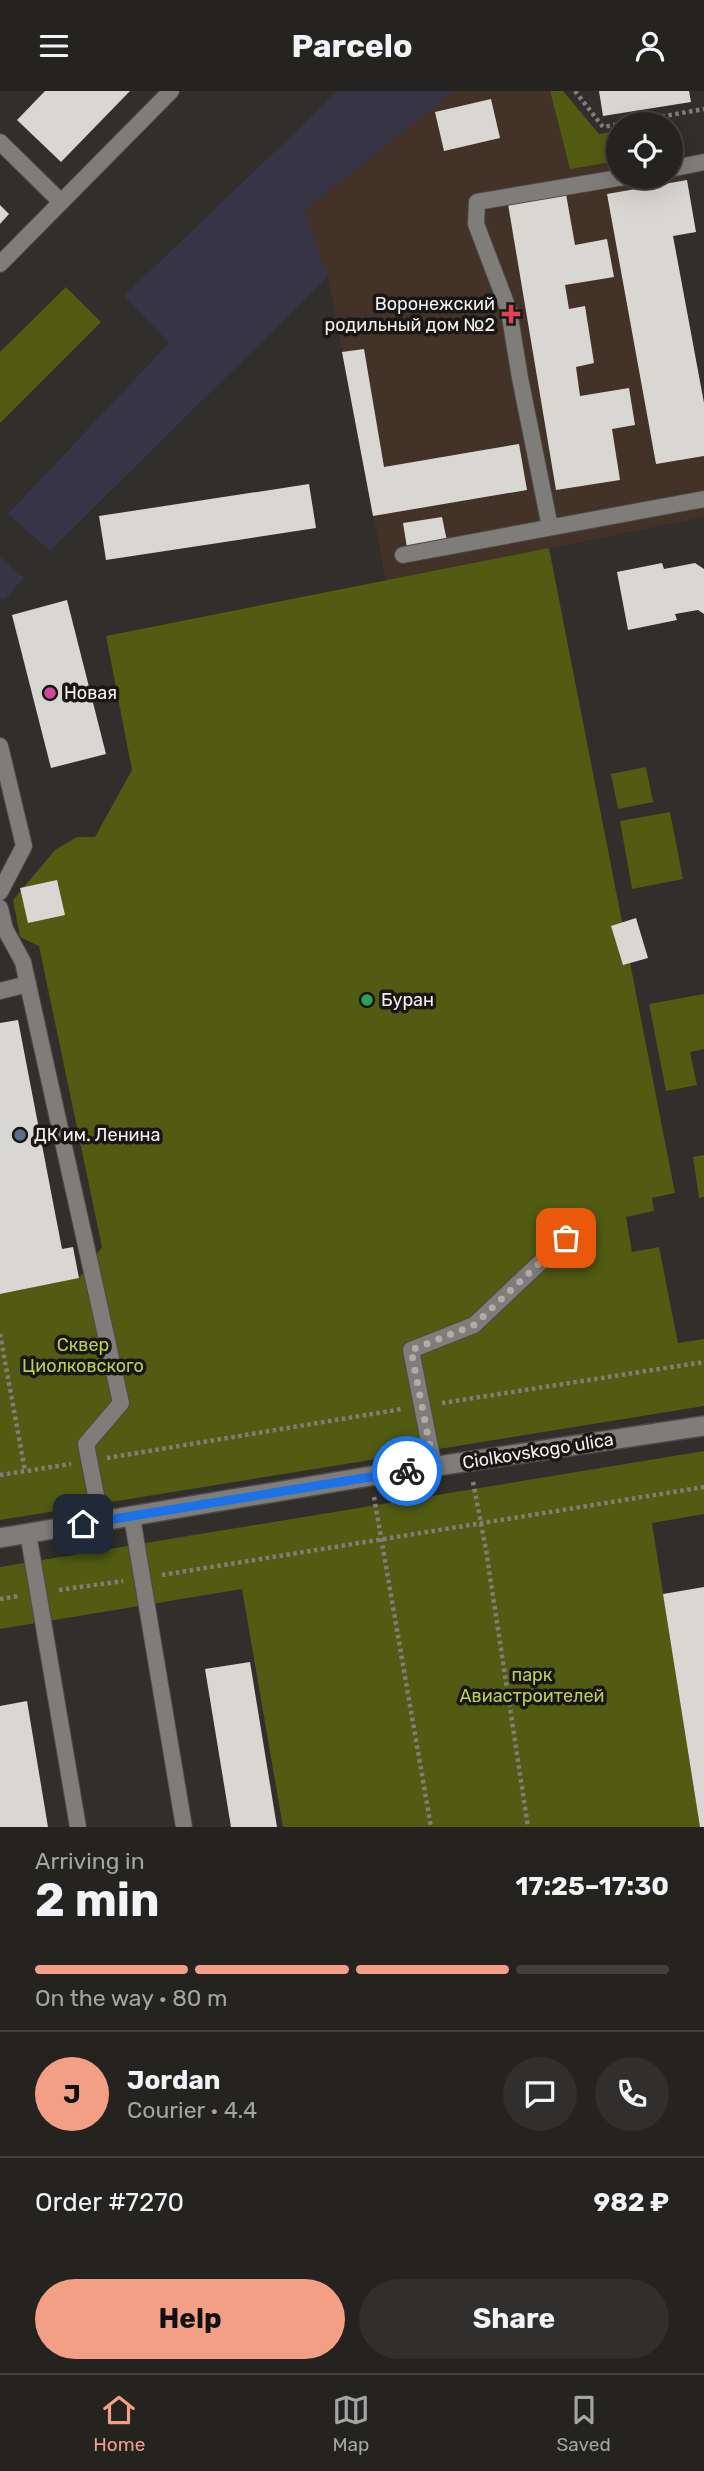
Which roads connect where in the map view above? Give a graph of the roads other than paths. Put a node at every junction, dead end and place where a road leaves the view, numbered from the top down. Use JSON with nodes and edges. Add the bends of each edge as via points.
{"nodes":[{"id":1,"x":171,"y":91,"type":"edge"},
{"id":2,"x":0,"y":142,"type":"edge"},
{"id":3,"x":704,"y":162,"type":"edge"},
{"id":4,"x":683,"y":166,"type":"edge"},
{"id":5,"x":606,"y":180,"type":"edge"},
{"id":6,"x":61,"y":202,"type":"junction"},
{"id":7,"x":0,"y":264,"type":"edge"},
{"id":8,"x":704,"y":499,"type":"edge"},
{"id":9,"x":550,"y":527,"type":"junction"},
{"id":10,"x":403,"y":555,"type":"dead end"},
{"id":11,"x":0,"y":746,"type":"edge"},
{"id":12,"x":0,"y":892,"type":"edge"},
{"id":13,"x":0,"y":908,"type":"edge"},
{"id":14,"x":3,"y":928,"type":"edge"},
{"id":15,"x":28,"y":984,"type":"junction"},
{"id":16,"x":0,"y":991,"type":"edge"},
{"id":17,"x":566,"y":1238,"type":"dead end"},
{"id":18,"x":704,"y":1426,"type":"edge"},
{"id":19,"x":434,"y":1467,"type":"junction"},
{"id":20,"x":132,"y":1517,"type":"junction"},
{"id":21,"x":101,"y":1521,"type":"junction"},
{"id":22,"x":28,"y":1533,"type":"junction"},
{"id":23,"x":0,"y":1538,"type":"edge"},
{"id":24,"x":78,"y":1827,"type":"edge"},
{"id":25,"x":184,"y":1827,"type":"edge"}],
"edges":[{"from":1,"to":6,"type":"lane"},
{"from":2,"to":6,"type":"lane"},
{"from":3,"to":4,"type":"lane"},
{"from":5,"to":9,"type":"lane","via":[[477,202],[477,224],[509,311]]},
{"from":6,"to":7,"type":"lane"},
{"from":8,"to":9,"type":"lane"},
{"from":9,"to":10,"type":"lane"},
{"from":11,"to":12,"type":"lane","via":[[24,846]]},
{"from":13,"to":14,"type":"lane"},
{"from":14,"to":15,"type":"lane","via":[[23,962]]},
{"from":15,"to":16,"type":"lane"},
{"from":15,"to":21,"type":"lane","via":[[121,1403],[86,1444]]},
{"from":17,"to":19,"type":"lane","via":[[474,1325],[411,1350]]},
{"from":18,"to":19,"type":"street","name":"Ciolkovskogo ulica"},
{"from":19,"to":20,"type":"street","name":"Ciolkovskogo ulica"},
{"from":20,"to":21,"type":"street","name":"Ciolkovskogo ulica"},
{"from":20,"to":25,"type":"lane"},
{"from":21,"to":22,"type":"street","name":"Ciolkovskogo ulica"},
{"from":22,"to":23,"type":"street","name":"Ciolkovskogo ulica"},
{"from":22,"to":24,"type":"lane"}]}
